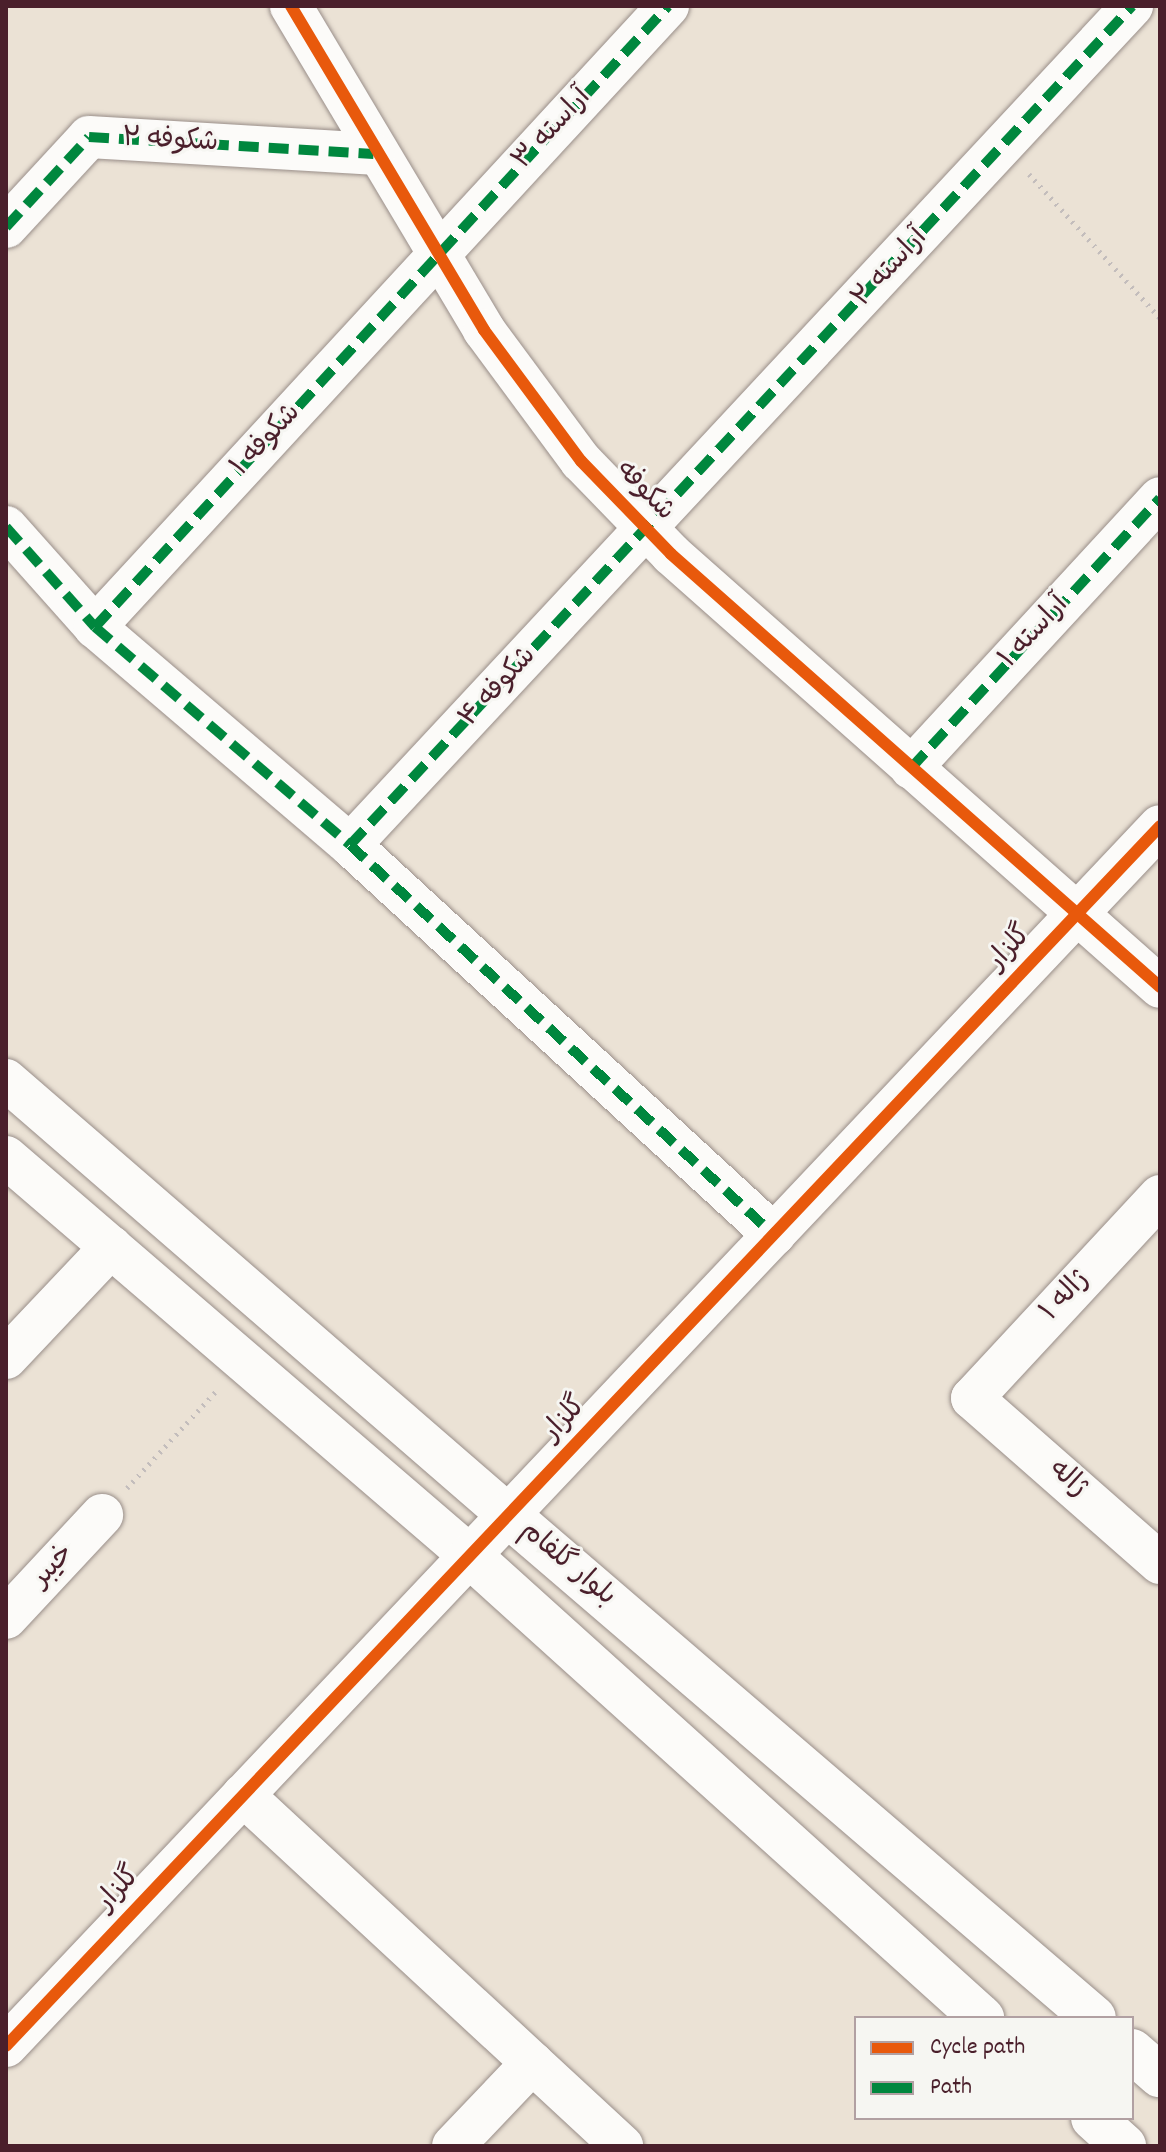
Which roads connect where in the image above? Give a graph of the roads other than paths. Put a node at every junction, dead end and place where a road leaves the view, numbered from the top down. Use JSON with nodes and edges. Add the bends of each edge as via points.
{"nodes":[{"id":1,"x":291,"y":6,"type":"edge"},
{"id":2,"x":668,"y":6,"type":"edge"},
{"id":3,"x":1132,"y":6,"type":"edge"},
{"id":4,"x":373,"y":154,"type":"junction"},
{"id":5,"x":6,"y":227,"type":"edge"},
{"id":6,"x":439,"y":254,"type":"junction"},
{"id":7,"x":1160,"y":498,"type":"edge"},
{"id":8,"x":6,"y":527,"type":"edge"},
{"id":9,"x":648,"y":531,"type":"junction"},
{"id":10,"x":95,"y":627,"type":"junction"},
{"id":11,"x":911,"y":768,"type":"junction"},
{"id":12,"x":1160,"y":826,"type":"edge"},
{"id":13,"x":350,"y":845,"type":"junction"},
{"id":14,"x":1078,"y":913,"type":"junction"},
{"id":15,"x":1160,"y":987,"type":"edge"},
{"id":16,"x":6,"y":1080,"type":"edge"},
{"id":17,"x":6,"y":1157,"type":"edge"},
{"id":18,"x":1160,"y":1196,"type":"edge"},
{"id":19,"x":774,"y":1235,"type":"junction"},
{"id":20,"x":111,"y":1247,"type":"junction"},
{"id":21,"x":6,"y":1358,"type":"edge"},
{"id":22,"x":972,"y":1398,"type":"joint"},
{"id":23,"x":102,"y":1515,"type":"road end"},
{"id":24,"x":508,"y":1515,"type":"junction"},
{"id":25,"x":470,"y":1556,"type":"junction"},
{"id":26,"x":1160,"y":1563,"type":"edge"},
{"id":27,"x":6,"y":1618,"type":"edge"},
{"id":28,"x":243,"y":1795,"type":"junction"},
{"id":29,"x":980,"y":2016,"type":"edge"},
{"id":30,"x":1092,"y":2016,"type":"edge"},
{"id":31,"x":6,"y":2046,"type":"edge"},
{"id":32,"x":1134,"y":2053,"type":"edge"},
{"id":33,"x":532,"y":2063,"type":"junction"},
{"id":34,"x":1160,"y":2075,"type":"edge"},
{"id":35,"x":1095,"y":2120,"type":"edge"},
{"id":36,"x":453,"y":2146,"type":"edge"},
{"id":37,"x":622,"y":2146,"type":"edge"},
{"id":38,"x":1124,"y":2146,"type":"edge"}],
"edges":[{"from":1,"to":4,"type":"street","name":"شکوفه"},
{"from":2,"to":6,"type":"street","name":"آراسته ۳"},
{"from":3,"to":9,"type":"street","name":"آراسته ۲"},
{"from":4,"to":5,"type":"street","name":"شکوفه ۲","via":[[89,137]]},
{"from":4,"to":6,"type":"street","name":"شکوفه"},
{"from":6,"to":9,"type":"street","name":"شکوفه","via":[[484,330],[581,461]]},
{"from":6,"to":10,"type":"street","name":"شکوفه ۱"},
{"from":7,"to":11,"type":"street","name":"آراسته ۱"},
{"from":8,"to":10,"type":"street"},
{"from":9,"to":11,"type":"street","name":"شکوفه"},
{"from":9,"to":13,"type":"street","name":"شکوفه ۴"},
{"from":10,"to":13,"type":"street"},
{"from":11,"to":14,"type":"street","name":"شکوفه"},
{"from":12,"to":14,"type":"street","name":"گلزار"},
{"from":13,"to":19,"type":"street"},
{"from":14,"to":15,"type":"street","name":"شکوفه"},
{"from":14,"to":19,"type":"street","name":"گلزار"},
{"from":16,"to":24,"type":"street","name":"بلوار گلفام"},
{"from":17,"to":20,"type":"street","name":"بلوار گلفام"},
{"from":18,"to":22,"type":"street","name":"ژاله ۱"},
{"from":19,"to":24,"type":"street","name":"گلزار"},
{"from":20,"to":21,"type":"street"},
{"from":20,"to":25,"type":"street","name":"بلوار گلفام"},
{"from":22,"to":26,"type":"street","name":"ژاله"},
{"from":23,"to":27,"type":"street","name":"خیبر"},
{"from":24,"to":25,"type":"street","name":"گلزار"},
{"from":24,"to":30,"type":"main road","name":"بلوار گلفام"},
{"from":25,"to":28,"type":"street","name":"گلزار"},
{"from":25,"to":29,"type":"main road","name":"بلوار گلفام"},
{"from":28,"to":31,"type":"street","name":"گلزار"},
{"from":28,"to":33,"type":"street"},
{"from":32,"to":34,"type":"main road"},
{"from":33,"to":36,"type":"street"},
{"from":33,"to":37,"type":"street"},
{"from":35,"to":38,"type":"main road"}]}
